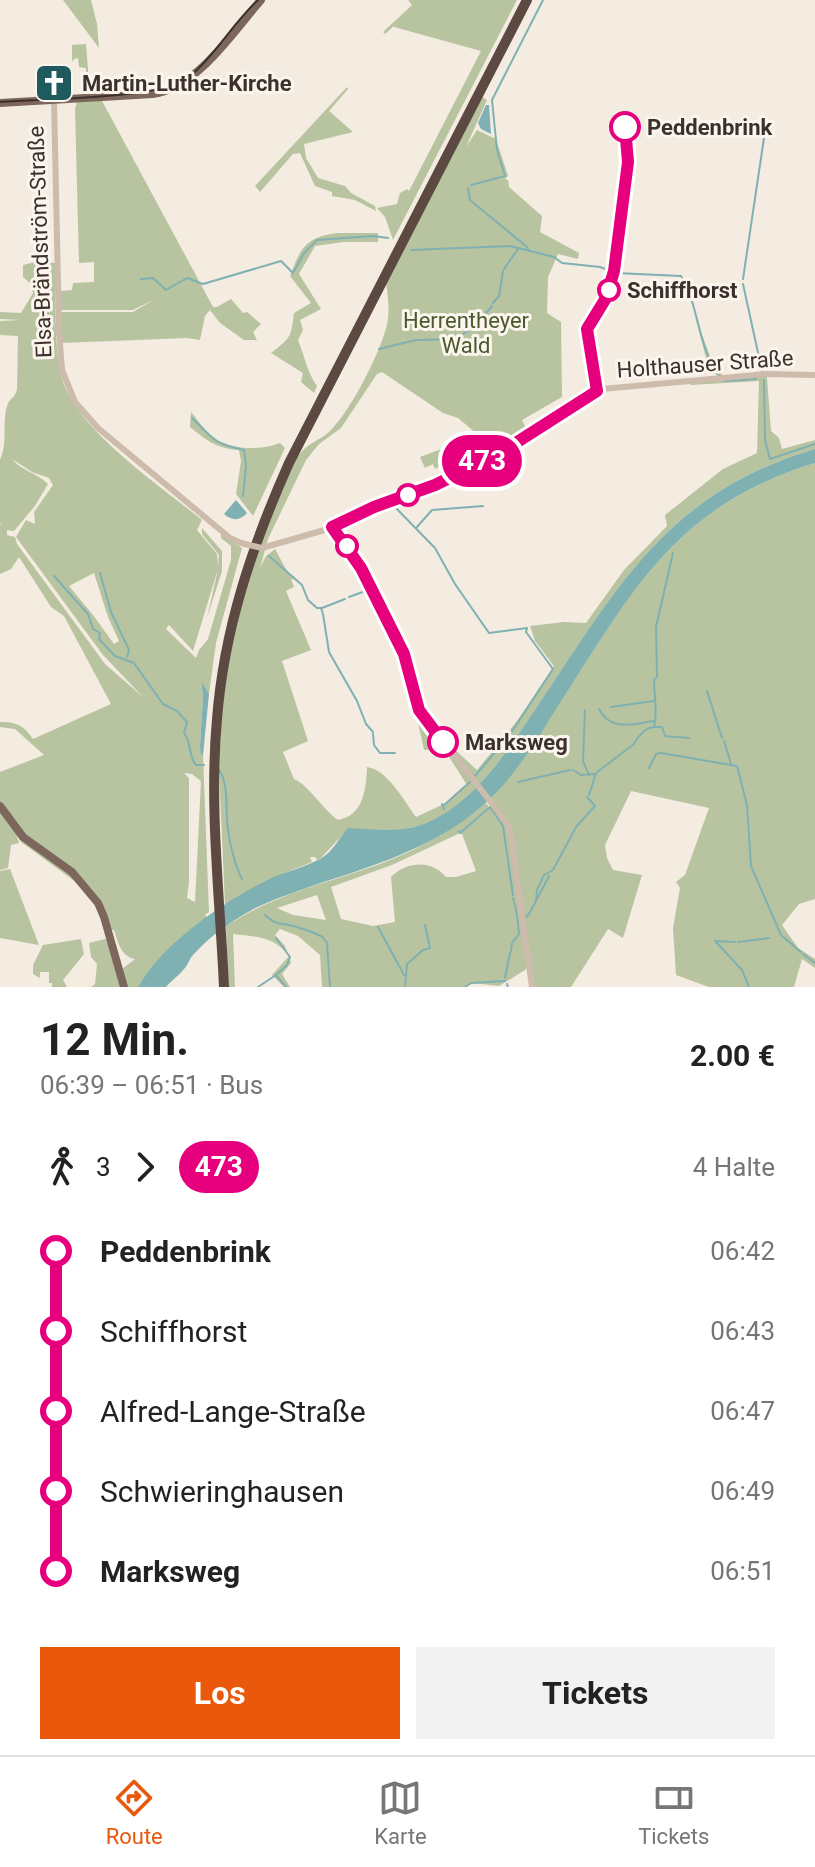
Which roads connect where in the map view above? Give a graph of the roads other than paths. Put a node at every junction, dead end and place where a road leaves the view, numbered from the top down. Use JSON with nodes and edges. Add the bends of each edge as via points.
{"nodes":[{"id":1,"x":261,"y":0,"type":"edge"},
{"id":2,"x":524,"y":0,"type":"edge"},
{"id":3,"x":54,"y":99,"type":"junction"},
{"id":4,"x":0,"y":103,"type":"edge"},
{"id":5,"x":815,"y":375,"type":"edge"},
{"id":6,"x":302,"y":446,"type":"dead end"},
{"id":7,"x":289,"y":463,"type":"junction"},
{"id":8,"x":332,"y":527,"type":"junction"},
{"id":9,"x":0,"y":806,"type":"edge"},
{"id":10,"x":216,"y":896,"type":"junction"},
{"id":11,"x":124,"y":987,"type":"edge"},
{"id":12,"x":221,"y":987,"type":"edge"},
{"id":13,"x":532,"y":987,"type":"edge"}],
"edges":[{"from":1,"to":3,"type":"main road","via":[[197,73],[179,86],[153,94]]},
{"from":2,"to":7,"type":"highway"},
{"from":2,"to":10,"type":"highway","via":[[306,416],[250,540],[228,613],[213,702],[209,786]]},
{"from":3,"to":4,"type":"main road"},
{"from":3,"to":8,"type":"street","name":"Elsa-Brändström-Straße","bridge":true,"via":[[62,370],[83,413],[230,538],[262,548]]},
{"from":5,"to":8,"type":"street","name":"Holthauser Straße","via":[[766,374],[597,391],[500,453]]},
{"from":6,"to":7,"type":"highway"},
{"from":7,"to":10,"type":"highway","via":[[242,582],[220,683],[214,778]]},
{"from":8,"to":13,"type":"street","via":[[356,558],[404,654],[419,710],[507,823]]},
{"from":9,"to":11,"type":"main road","via":[[23,837],[72,872],[98,903]]},
{"from":10,"to":12,"type":"highway"}]}
